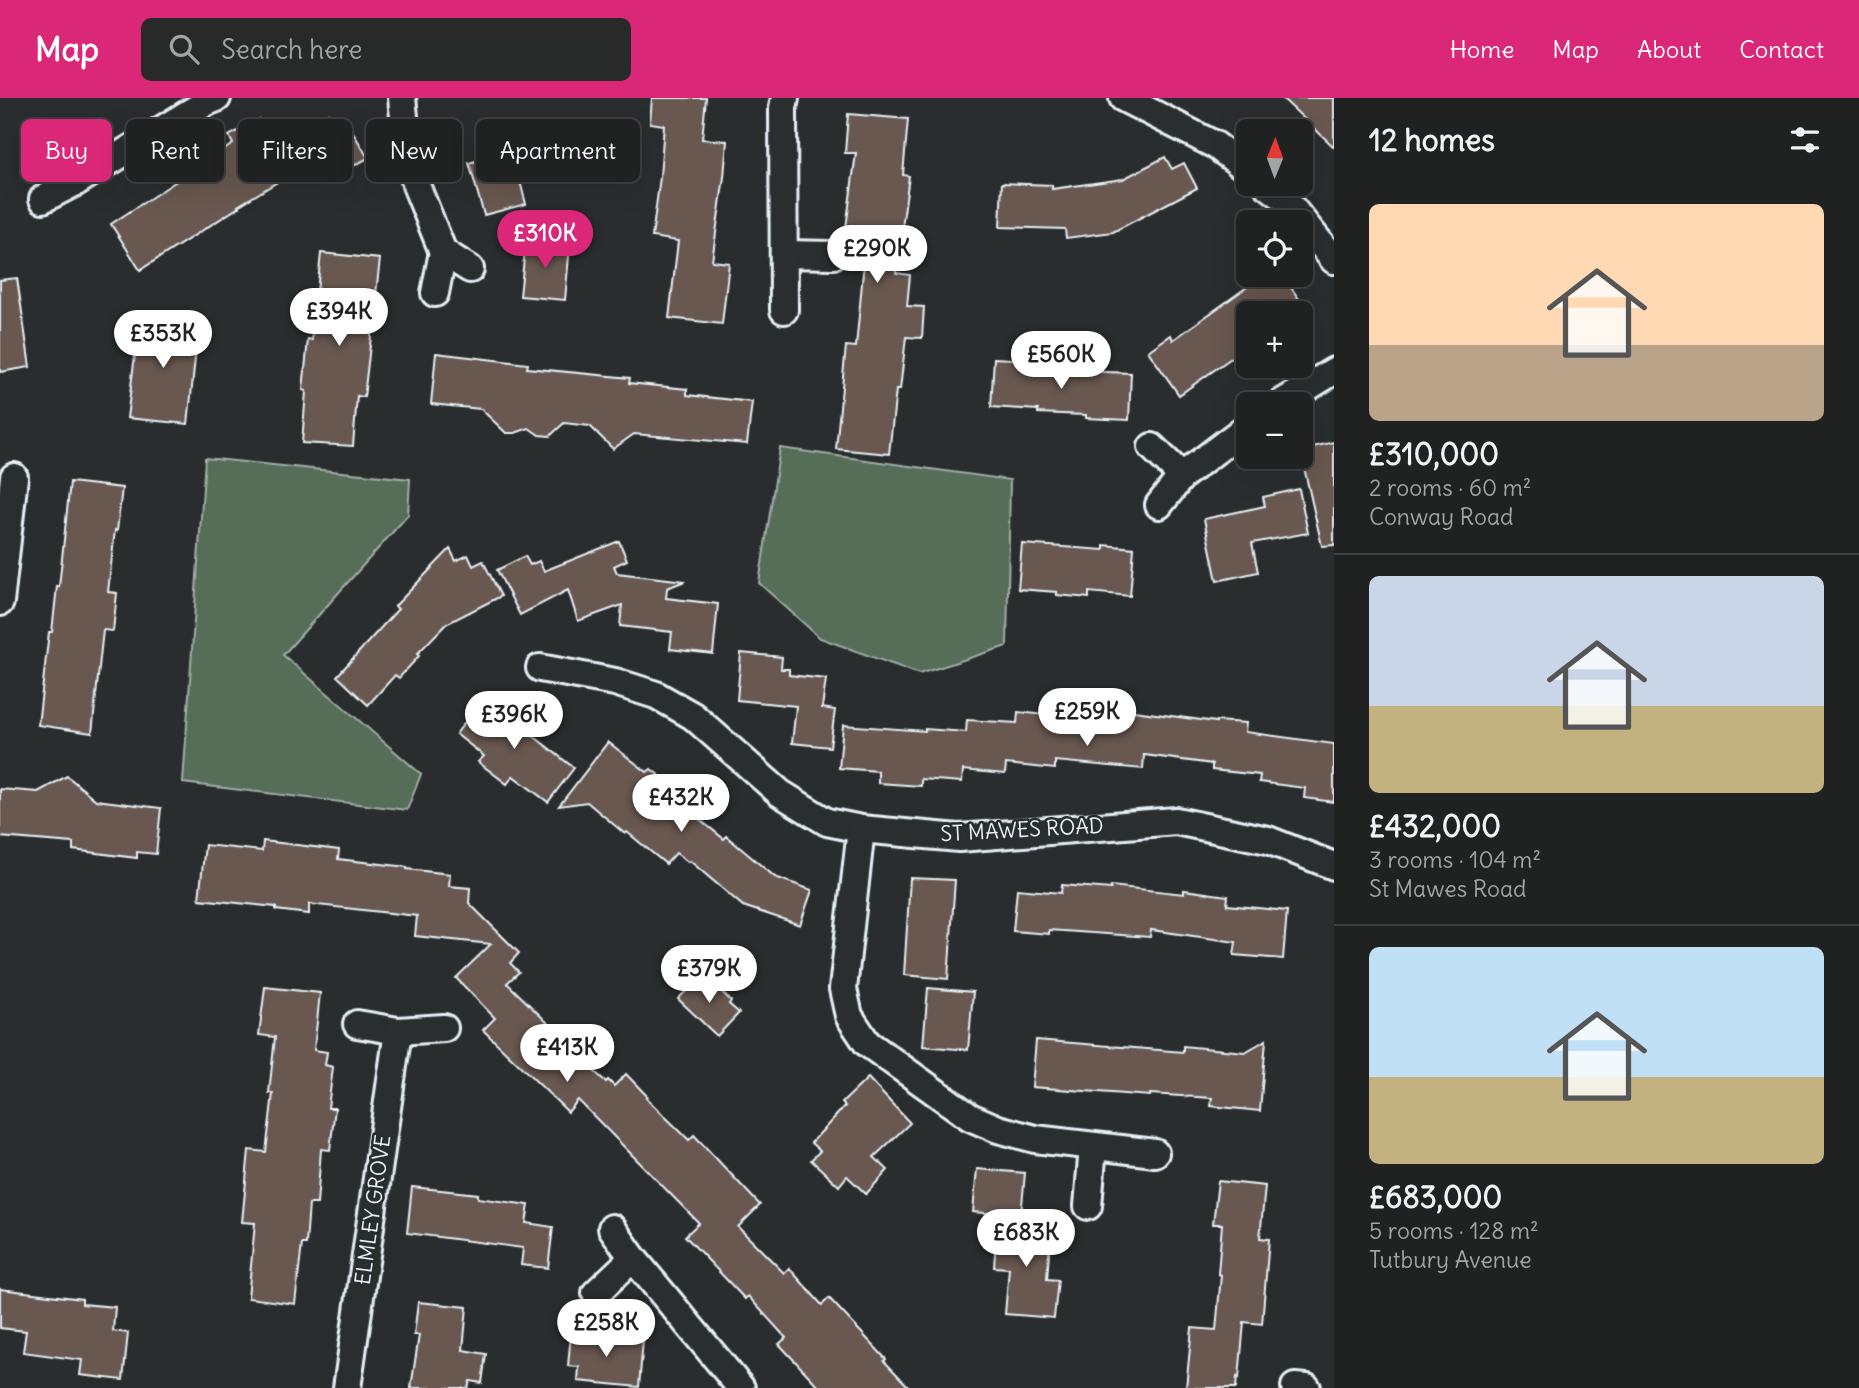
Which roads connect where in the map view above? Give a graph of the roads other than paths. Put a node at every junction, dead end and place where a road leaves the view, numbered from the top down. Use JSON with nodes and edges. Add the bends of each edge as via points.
{"nodes":[{"id":1,"x":216,"y":98,"type":"edge"},
{"id":2,"x":402,"y":98,"type":"edge"},
{"id":3,"x":785,"y":98,"type":"edge"},
{"id":4,"x":1123,"y":98,"type":"edge"},
{"id":5,"x":112,"y":160,"type":"edge"},
{"id":6,"x":1236,"y":161,"type":"edge"},
{"id":7,"x":76,"y":182,"type":"edge"},
{"id":8,"x":1282,"y":196,"type":"edge"},
{"id":9,"x":43,"y":199,"type":"dead end"},
{"id":10,"x":443,"y":252,"type":"junction"},
{"id":11,"x":785,"y":254,"type":"junction"},
{"id":12,"x":833,"y":255,"type":"dead end"},
{"id":13,"x":1334,"y":260,"type":"edge"},
{"id":14,"x":470,"y":269,"type":"dead end"},
{"id":15,"x":435,"y":293,"type":"dead end"},
{"id":16,"x":784,"y":310,"type":"dead end"},
{"id":17,"x":1334,"y":371,"type":"edge"},
{"id":18,"x":1300,"y":392,"type":"edge"},
{"id":19,"x":1236,"y":435,"type":"edge"},
{"id":20,"x":1152,"y":447,"type":"dead end"},
{"id":21,"x":1182,"y":476,"type":"junction"},
{"id":22,"x":14,"y":477,"type":"dead end"},
{"id":23,"x":1158,"y":505,"type":"dead end"},
{"id":24,"x":5,"y":519,"type":"edge"},
{"id":25,"x":0,"y":602,"type":"edge"},
{"id":26,"x":540,"y":668,"type":"dead end"},
{"id":27,"x":860,"y":829,"type":"junction"},
{"id":28,"x":1334,"y":866,"type":"edge"},
{"id":29,"x":357,"y":1024,"type":"dead end"},
{"id":30,"x":444,"y":1028,"type":"dead end"},
{"id":31,"x":398,"y":1031,"type":"junction"},
{"id":32,"x":1093,"y":1146,"type":"junction"},
{"id":33,"x":1155,"y":1153,"type":"dead end"},
{"id":34,"x":1088,"y":1206,"type":"dead end"},
{"id":35,"x":612,"y":1228,"type":"dead end"},
{"id":36,"x":633,"y":1258,"type":"junction"},
{"id":37,"x":596,"y":1293,"type":"dead end"},
{"id":38,"x":347,"y":1388,"type":"edge"},
{"id":39,"x":741,"y":1388,"type":"edge"}],
"edges":[{"from":1,"to":5,"type":"street"},
{"from":2,"to":10,"type":"street","via":[[416,185]]},
{"from":3,"to":11,"type":"street"},
{"from":4,"to":6,"type":"street","via":[[1215,145]]},
{"from":7,"to":9,"type":"street"},
{"from":8,"to":13,"type":"street"},
{"from":10,"to":14,"type":"street"},
{"from":10,"to":15,"type":"street"},
{"from":11,"to":12,"type":"street"},
{"from":11,"to":16,"type":"street"},
{"from":17,"to":18,"type":"street"},
{"from":19,"to":21,"type":"street"},
{"from":20,"to":21,"type":"street"},
{"from":21,"to":23,"type":"street"},
{"from":22,"to":24,"type":"street"},
{"from":24,"to":25,"type":"street"},
{"from":26,"to":27,"type":"street","name":"ST MAWES ROAD","via":[[656,695],[693,716],[780,793],[827,822]]},
{"from":27,"to":28,"type":"street","name":"ST MAWES ROAD","via":[[959,838],[1176,821],[1268,840]]},
{"from":27,"to":32,"type":"street","via":[[843,989],[849,1016],[867,1043],[970,1117],[1035,1139]]},
{"from":29,"to":31,"type":"street"},
{"from":30,"to":31,"type":"street"},
{"from":31,"to":38,"type":"street","name":"ELMLEY GROVE"},
{"from":32,"to":33,"type":"street"},
{"from":32,"to":34,"type":"street"},
{"from":35,"to":36,"type":"street"},
{"from":36,"to":37,"type":"street"},
{"from":36,"to":39,"type":"street"}]}
